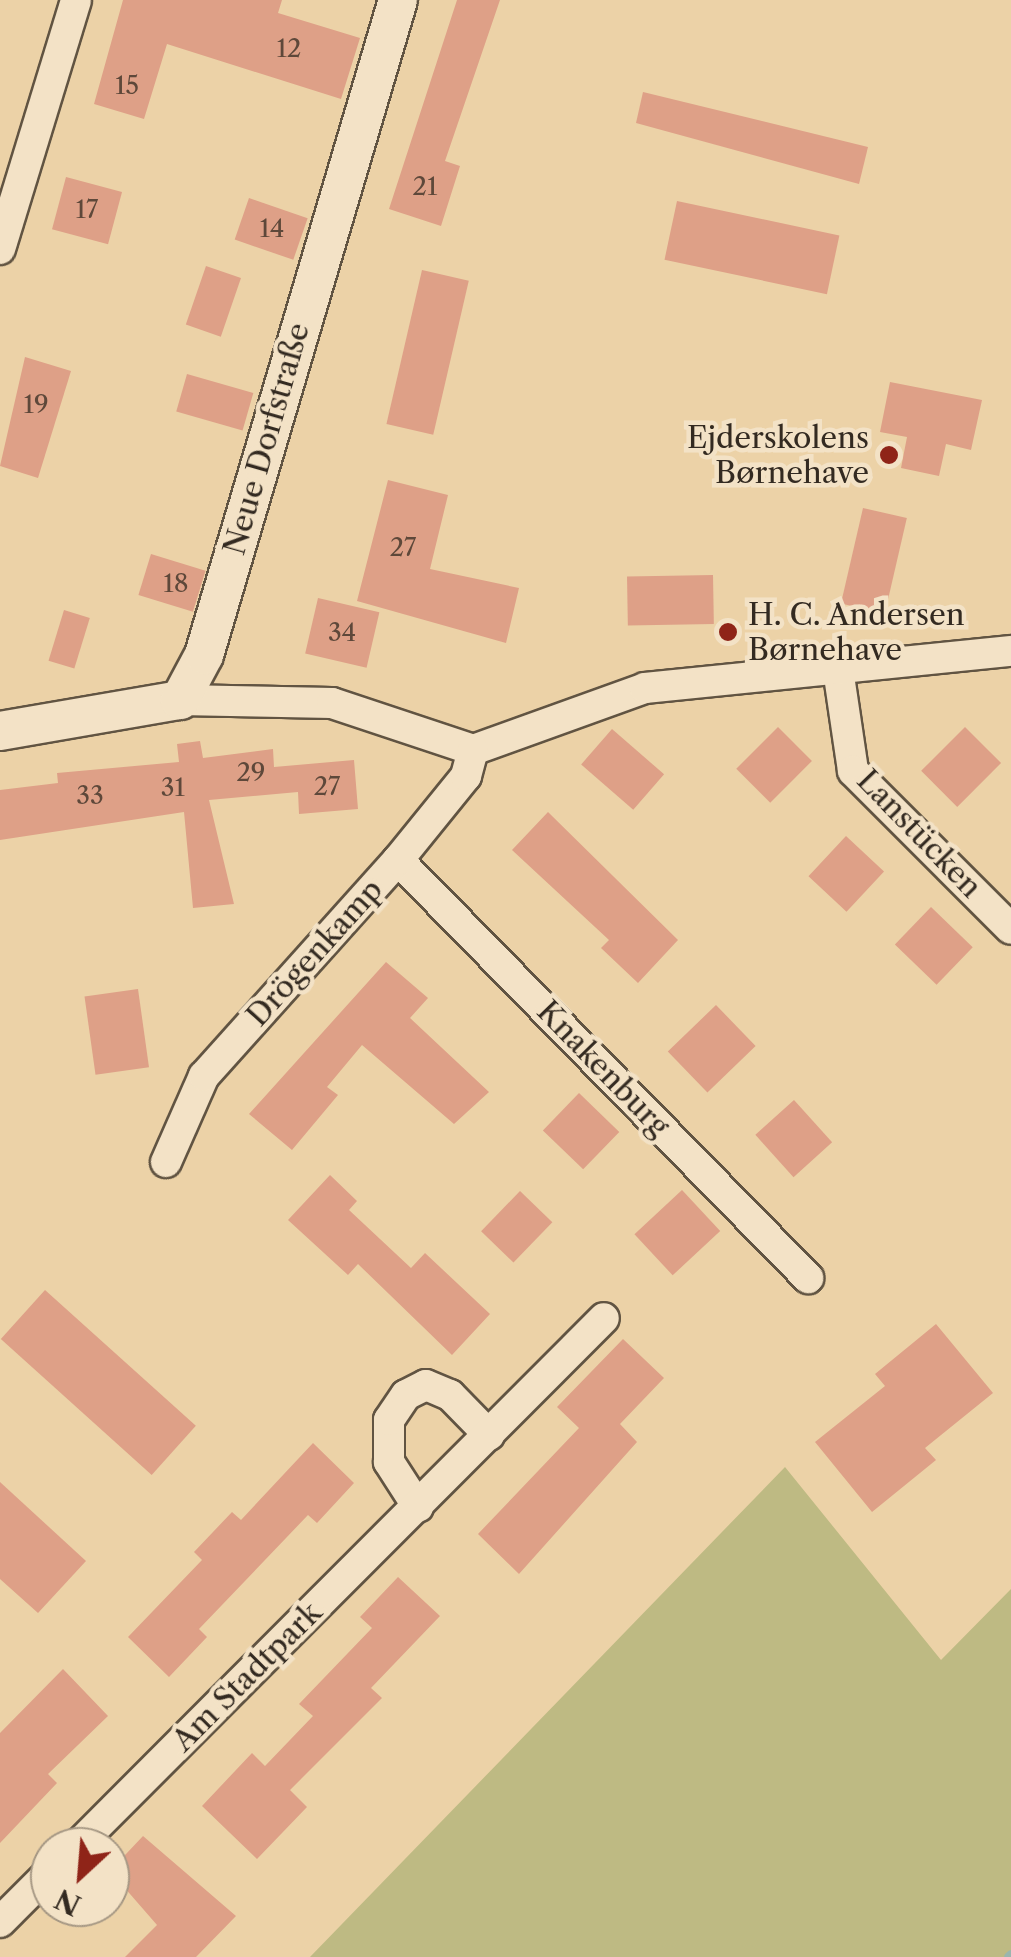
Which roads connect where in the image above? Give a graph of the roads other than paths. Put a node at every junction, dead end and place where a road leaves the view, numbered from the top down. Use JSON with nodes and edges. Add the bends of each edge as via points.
{"nodes":[{"id":1,"x":76,"y":0,"type":"edge"},
{"id":2,"x":398,"y":0,"type":"edge"},
{"id":3,"x":0,"y":249,"type":"edge"},
{"id":4,"x":1011,"y":651,"type":"edge"},
{"id":5,"x":838,"y":669,"type":"junction"},
{"id":6,"x":180,"y":700,"type":"junction"},
{"id":7,"x":0,"y":731,"type":"edge"},
{"id":8,"x":473,"y":750,"type":"junction"},
{"id":9,"x":398,"y":860,"type":"junction"},
{"id":10,"x":1011,"y":929,"type":"edge"},
{"id":11,"x":166,"y":1162,"type":"dead end"},
{"id":12,"x":808,"y":1278,"type":"dead end"},
{"id":13,"x":604,"y":1318,"type":"dead end"},
{"id":14,"x":489,"y":1436,"type":"junction"},
{"id":15,"x":418,"y":1506,"type":"junction"},
{"id":16,"x":96,"y":1827,"type":"edge"},
{"id":17,"x":30,"y":1892,"type":"edge"},
{"id":18,"x":0,"y":1922,"type":"edge"}],
"edges":[{"from":1,"to":3,"type":"street"},
{"from":2,"to":6,"type":"street","name":"Neue Dorfstraße","via":[[204,655]]},
{"from":4,"to":5,"type":"street"},
{"from":5,"to":8,"type":"street","via":[[645,688]]},
{"from":5,"to":10,"type":"street","name":"Lanstücken","via":[[853,772]]},
{"from":6,"to":7,"type":"street"},
{"from":6,"to":8,"type":"street","via":[[332,703]]},
{"from":8,"to":9,"type":"street","name":"Drögenkamp","via":[[466,776]]},
{"from":9,"to":11,"type":"street","name":"Drögenkamp","via":[[204,1076]]},
{"from":9,"to":12,"type":"street","name":"Knakenburg"},
{"from":13,"to":14,"type":"street","name":"Am Stadtpark"},
{"from":14,"to":15,"type":"street","name":"Am Stadtpark"},
{"from":14,"to":15,"type":"street","via":[[450,1395],[426,1385],[406,1396],[389,1420],[388,1462]]},
{"from":15,"to":16,"type":"street","name":"Am Stadtpark"},
{"from":17,"to":18,"type":"street"}]}
